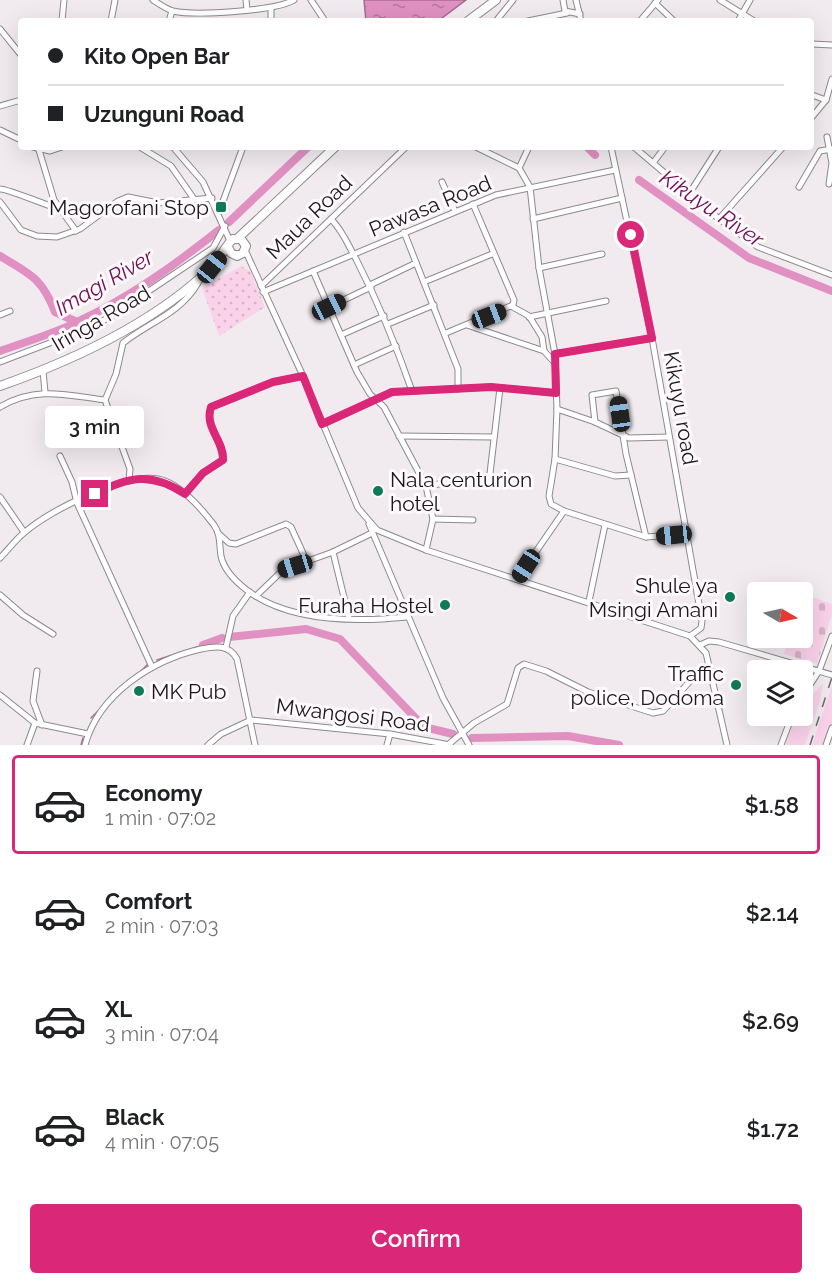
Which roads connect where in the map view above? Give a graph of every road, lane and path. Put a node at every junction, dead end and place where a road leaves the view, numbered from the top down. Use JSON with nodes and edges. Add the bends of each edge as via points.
{"nodes":[{"id":1,"x":64,"y":0,"type":"edge"},
{"id":2,"x":115,"y":0,"type":"edge"},
{"id":3,"x":153,"y":0,"type":"edge"},
{"id":4,"x":246,"y":0,"type":"edge"},
{"id":5,"x":294,"y":0,"type":"edge"},
{"id":6,"x":311,"y":0,"type":"edge"},
{"id":7,"x":496,"y":0,"type":"edge"},
{"id":8,"x":513,"y":0,"type":"edge"},
{"id":9,"x":576,"y":0,"type":"edge"},
{"id":10,"x":720,"y":0,"type":"edge"},
{"id":11,"x":750,"y":0,"type":"edge"},
{"id":12,"x":561,"y":1,"type":"edge"},
{"id":13,"x":656,"y":2,"type":"edge"},
{"id":14,"x":271,"y":8,"type":"junction"},
{"id":15,"x":247,"y":10,"type":"junction"},
{"id":16,"x":172,"y":11,"type":"junction"},
{"id":17,"x":218,"y":12,"type":"junction"},
{"id":18,"x":567,"y":13,"type":"junction"},
{"id":19,"x":741,"y":14,"type":"junction"},
{"id":20,"x":62,"y":18,"type":"edge"},
{"id":21,"x":112,"y":18,"type":"edge"},
{"id":22,"x":170,"y":18,"type":"edge"},
{"id":23,"x":218,"y":18,"type":"edge"},
{"id":24,"x":271,"y":18,"type":"edge"},
{"id":25,"x":323,"y":18,"type":"edge"},
{"id":26,"x":472,"y":18,"type":"edge"},
{"id":27,"x":498,"y":18,"type":"edge"},
{"id":28,"x":543,"y":18,"type":"edge"},
{"id":29,"x":581,"y":18,"type":"edge"},
{"id":30,"x":643,"y":18,"type":"edge"},
{"id":31,"x":671,"y":18,"type":"edge"},
{"id":32,"x":739,"y":18,"type":"edge"},
{"id":33,"x":748,"y":18,"type":"edge"},
{"id":34,"x":0,"y":29,"type":"edge"},
{"id":35,"x":814,"y":44,"type":"edge"},
{"id":36,"x":832,"y":45,"type":"edge"},
{"id":37,"x":18,"y":51,"type":"edge"},
{"id":38,"x":832,"y":79,"type":"edge"},
{"id":39,"x":828,"y":99,"type":"edge"},
{"id":40,"x":18,"y":100,"type":"edge"},
{"id":41,"x":0,"y":106,"type":"edge"},
{"id":42,"x":814,"y":115,"type":"edge"},
{"id":43,"x":0,"y":130,"type":"edge"},
{"id":44,"x":827,"y":137,"type":"dead end"},
{"id":45,"x":18,"y":139,"type":"edge"},
{"id":46,"x":37,"y":150,"type":"edge"},
{"id":47,"x":145,"y":150,"type":"edge"},
{"id":48,"x":176,"y":150,"type":"edge"},
{"id":49,"x":242,"y":150,"type":"edge"},
{"id":50,"x":332,"y":150,"type":"edge"},
{"id":51,"x":403,"y":150,"type":"edge"},
{"id":52,"x":482,"y":150,"type":"edge"},
{"id":53,"x":528,"y":150,"type":"edge"},
{"id":54,"x":612,"y":150,"type":"edge"},
{"id":55,"x":638,"y":150,"type":"edge"},
{"id":56,"x":662,"y":150,"type":"edge"},
{"id":57,"x":717,"y":150,"type":"edge"},
{"id":58,"x":780,"y":150,"type":"edge"},
{"id":59,"x":831,"y":150,"type":"edge"},
{"id":60,"x":653,"y":163,"type":"junction"},
{"id":61,"x":519,"y":168,"type":"junction"},
{"id":62,"x":615,"y":170,"type":"junction"},
{"id":63,"x":442,"y":182,"type":"dead end"},
{"id":64,"x":829,"y":184,"type":"dead end"},
{"id":65,"x":530,"y":187,"type":"junction"},
{"id":66,"x":799,"y":187,"type":"dead end"},
{"id":67,"x":0,"y":189,"type":"edge"},
{"id":68,"x":689,"y":194,"type":"junction"},
{"id":69,"x":212,"y":198,"type":"junction"},
{"id":70,"x":622,"y":198,"type":"junction"},
{"id":71,"x":194,"y":199,"type":"junction"},
{"id":72,"x":0,"y":202,"type":"edge"},
{"id":73,"x":473,"y":204,"type":"junction"},
{"id":74,"x":59,"y":209,"type":"junction"},
{"id":75,"x":455,"y":211,"type":"junction"},
{"id":76,"x":219,"y":212,"type":"junction"},
{"id":77,"x":332,"y":219,"type":"junction"},
{"id":78,"x":533,"y":219,"type":"junction"},
{"id":79,"x":719,"y":219,"type":"junction"},
{"id":80,"x":258,"y":222,"type":"junction"},
{"id":81,"x":225,"y":226,"type":"junction"},
{"id":82,"x":76,"y":231,"type":"junction"},
{"id":83,"x":404,"y":232,"type":"junction"},
{"id":84,"x":233,"y":241,"type":"junction"},
{"id":85,"x":245,"y":248,"type":"junction"},
{"id":86,"x":492,"y":254,"type":"junction"},
{"id":87,"x":602,"y":254,"type":"dead end"},
{"id":88,"x":236,"y":255,"type":"junction"},
{"id":89,"x":354,"y":256,"type":"junction"},
{"id":90,"x":416,"y":262,"type":"junction"},
{"id":91,"x":251,"y":265,"type":"junction"},
{"id":92,"x":212,"y":267,"type":"junction"},
{"id":93,"x":539,"y":268,"type":"junction"},
{"id":94,"x":313,"y":271,"type":"junction"},
{"id":95,"x":202,"y":275,"type":"junction"},
{"id":96,"x":832,"y":275,"type":"edge"},
{"id":97,"x":424,"y":282,"type":"junction"},
{"id":98,"x":370,"y":286,"type":"junction"},
{"id":99,"x":262,"y":289,"type":"junction"},
{"id":100,"x":606,"y":301,"type":"dead end"},
{"id":101,"x":434,"y":305,"type":"junction"},
{"id":102,"x":511,"y":306,"type":"junction"},
{"id":103,"x":329,"y":307,"type":"junction"},
{"id":104,"x":10,"y":311,"type":"dead end"},
{"id":105,"x":549,"y":314,"type":"junction"},
{"id":106,"x":0,"y":315,"type":"edge"},
{"id":107,"x":384,"y":316,"type":"junction"},
{"id":108,"x":530,"y":317,"type":"junction"},
{"id":109,"x":388,"y":324,"type":"junction"},
{"id":110,"x":467,"y":325,"type":"junction"},
{"id":111,"x":446,"y":333,"type":"junction"},
{"id":112,"x":341,"y":335,"type":"junction"},
{"id":113,"x":652,"y":338,"type":"junction"},
{"id":114,"x":396,"y":346,"type":"junction"},
{"id":115,"x":544,"y":351,"type":"junction"},
{"id":116,"x":555,"y":354,"type":"junction"},
{"id":117,"x":0,"y":362,"type":"edge"},
{"id":118,"x":555,"y":363,"type":"junction"},
{"id":119,"x":354,"y":365,"type":"junction"},
{"id":120,"x":43,"y":371,"type":"junction"},
{"id":121,"x":303,"y":376,"type":"junction"},
{"id":122,"x":0,"y":386,"type":"edge"},
{"id":123,"x":500,"y":388,"type":"junction"},
{"id":124,"x":458,"y":389,"type":"junction"},
{"id":125,"x":412,"y":391,"type":"junction"},
{"id":126,"x":45,"y":393,"type":"junction"},
{"id":127,"x":556,"y":393,"type":"junction"},
{"id":128,"x":375,"y":399,"type":"junction"},
{"id":129,"x":105,"y":400,"type":"junction"},
{"id":130,"x":0,"y":407,"type":"edge"},
{"id":131,"x":557,"y":409,"type":"junction"},
{"id":132,"x":595,"y":422,"type":"junction"},
{"id":133,"x":322,"y":424,"type":"junction"},
{"id":134,"x":622,"y":435,"type":"junction"},
{"id":135,"x":399,"y":436,"type":"junction"},
{"id":136,"x":494,"y":437,"type":"junction"},
{"id":137,"x":669,"y":437,"type":"junction"},
{"id":138,"x":60,"y":456,"type":"dead end"},
{"id":139,"x":555,"y":459,"type":"junction"},
{"id":140,"x":631,"y":475,"type":"junction"},
{"id":141,"x":129,"y":480,"type":"junction"},
{"id":142,"x":426,"y":486,"type":"junction"},
{"id":143,"x":185,"y":494,"type":"junction"},
{"id":144,"x":0,"y":496,"type":"edge"},
{"id":145,"x":77,"y":503,"type":"junction"},
{"id":146,"x":564,"y":512,"type":"junction"},
{"id":147,"x":433,"y":519,"type":"junction"},
{"id":148,"x":367,"y":520,"type":"junction"},
{"id":149,"x":473,"y":520,"type":"dead end"},
{"id":150,"x":605,"y":525,"type":"junction"},
{"id":151,"x":24,"y":532,"type":"junction"},
{"id":152,"x":372,"y":533,"type":"junction"},
{"id":153,"x":219,"y":534,"type":"junction"},
{"id":154,"x":688,"y":534,"type":"junction"},
{"id":155,"x":646,"y":537,"type":"junction"},
{"id":156,"x":426,"y":550,"type":"junction"},
{"id":157,"x":333,"y":552,"type":"junction"},
{"id":158,"x":0,"y":558,"type":"edge"},
{"id":159,"x":307,"y":562,"type":"junction"},
{"id":160,"x":517,"y":579,"type":"junction"},
{"id":161,"x":250,"y":592,"type":"junction"},
{"id":162,"x":0,"y":595,"type":"edge"},
{"id":163,"x":256,"y":596,"type":"junction"},
{"id":164,"x":589,"y":601,"type":"junction"},
{"id":165,"x":407,"y":617,"type":"junction"},
{"id":166,"x":349,"y":618,"type":"junction"},
{"id":167,"x":53,"y":634,"type":"dead end"},
{"id":168,"x":690,"y":636,"type":"junction"},
{"id":169,"x":832,"y":636,"type":"edge"},
{"id":170,"x":700,"y":645,"type":"junction"},
{"id":171,"x":226,"y":647,"type":"junction"},
{"id":172,"x":152,"y":667,"type":"junction"},
{"id":173,"x":819,"y":670,"type":"junction"},
{"id":174,"x":37,"y":671,"type":"dead end"},
{"id":175,"x":712,"y":671,"type":"junction"},
{"id":176,"x":832,"y":675,"type":"edge"},
{"id":177,"x":813,"y":680,"type":"edge"},
{"id":178,"x":0,"y":696,"type":"edge"},
{"id":179,"x":251,"y":720,"type":"junction"},
{"id":180,"x":35,"y":723,"type":"junction"},
{"id":181,"x":42,"y":725,"type":"junction"},
{"id":182,"x":789,"y":726,"type":"edge"},
{"id":183,"x":832,"y":728,"type":"edge"},
{"id":184,"x":462,"y":733,"type":"junction"},
{"id":185,"x":88,"y":734,"type":"junction"},
{"id":186,"x":390,"y":734,"type":"junction"},
{"id":187,"x":27,"y":745,"type":"edge"},
{"id":188,"x":85,"y":745,"type":"edge"},
{"id":189,"x":208,"y":745,"type":"edge"},
{"id":190,"x":255,"y":745,"type":"edge"},
{"id":191,"x":387,"y":745,"type":"edge"},
{"id":192,"x":450,"y":745,"type":"edge"},
{"id":193,"x":469,"y":745,"type":"edge"},
{"id":194,"x":727,"y":745,"type":"edge"},
{"id":195,"x":782,"y":745,"type":"edge"},
{"id":196,"x":826,"y":745,"type":"edge"}],
"edges":[{"from":1,"to":20,"type":"street"},
{"from":2,"to":21,"type":"street"},
{"from":3,"to":16,"type":"street"},
{"from":4,"to":15,"type":"street"},
{"from":5,"to":14,"type":"street"},
{"from":6,"to":25,"type":"street"},
{"from":7,"to":26,"type":"highway"},
{"from":8,"to":27,"type":"street"},
{"from":9,"to":29,"type":"street"},
{"from":10,"to":19,"type":"street"},
{"from":11,"to":19,"type":"street"},
{"from":12,"to":18,"type":"street"},
{"from":13,"to":30,"type":"street"},
{"from":13,"to":31,"type":"street"},
{"from":14,"to":15,"type":"street"},
{"from":14,"to":24,"type":"street"},
{"from":15,"to":17,"type":"street"},
{"from":16,"to":17,"type":"street"},
{"from":16,"to":22,"type":"street"},
{"from":17,"to":23,"type":"street"},
{"from":18,"to":28,"type":"street"},
{"from":18,"to":29,"type":"street"},
{"from":19,"to":32,"type":"street"},
{"from":19,"to":33,"type":"street"},
{"from":34,"to":37,"type":"street"},
{"from":35,"to":36,"type":"street"},
{"from":38,"to":39,"type":"street"},
{"from":39,"to":42,"type":"street"},
{"from":40,"to":41,"type":"street"},
{"from":43,"to":45,"type":"street"},
{"from":44,"to":59,"type":"street"},
{"from":46,"to":74,"type":"street"},
{"from":47,"to":71,"type":"street","via":[[171,166]]},
{"from":48,"to":69,"type":"street","via":[[195,169]]},
{"from":49,"to":76,"type":"street"},
{"from":50,"to":80,"type":"highway"},
{"from":51,"to":77,"type":"street","name":"Maua Road"},
{"from":52,"to":61,"type":"street"},
{"from":53,"to":61,"type":"street"},
{"from":54,"to":62,"type":"street","name":"Kikuyu road"},
{"from":55,"to":60,"type":"street"},
{"from":56,"to":60,"type":"street"},
{"from":57,"to":68,"type":"street"},
{"from":58,"to":79,"type":"street"},
{"from":59,"to":64,"type":"street"},
{"from":59,"to":66,"type":"street","via":[[820,151]]},
{"from":60,"to":68,"type":"street"},
{"from":61,"to":65,"type":"street"},
{"from":62,"to":65,"type":"street","name":"Pawasa Road"},
{"from":62,"to":70,"type":"street","name":"Kikuyu road"},
{"from":63,"to":75,"type":"street"},
{"from":65,"to":73,"type":"street","name":"Pawasa Road"},
{"from":65,"to":78,"type":"street"},
{"from":67,"to":74,"type":"street"},
{"from":68,"to":79,"type":"street"},
{"from":69,"to":71,"type":"street"},
{"from":69,"to":76,"type":"street"},
{"from":70,"to":78,"type":"street"},
{"from":70,"to":113,"type":"street","name":"Kikuyu road"},
{"from":71,"to":82,"type":"street","via":[[158,203],[128,197]]},
{"from":72,"to":82,"type":"street","via":[[28,234],[57,237]]},
{"from":73,"to":75,"type":"street","name":"Pawasa Road"},
{"from":73,"to":86,"type":"street"},
{"from":74,"to":82,"type":"street"},
{"from":75,"to":83,"type":"street","name":"Pawasa Road"},
{"from":76,"to":81,"type":"street"},
{"from":77,"to":89,"type":"street"},
{"from":77,"to":99,"type":"street","name":"Maua Road"},
{"from":78,"to":93,"type":"street"},
{"from":79,"to":96,"type":"street","via":[[758,247]]},
{"from":80,"to":84,"type":"highway"},
{"from":80,"to":85,"type":"highway"},
{"from":81,"to":84,"type":"street"},
{"from":81,"to":117,"type":"street","via":[[213,248],[110,317]]},
{"from":83,"to":89,"type":"street","name":"Pawasa Road"},
{"from":83,"to":90,"type":"street"},
{"from":84,"to":85,"type":"highway"},
{"from":84,"to":88,"type":"highway"},
{"from":84,"to":92,"type":"highway"},
{"from":85,"to":88,"type":"highway"},
{"from":85,"to":91,"type":"street"},
{"from":86,"to":97,"type":"street"},
{"from":86,"to":102,"type":"street","via":[[514,300]]},
{"from":87,"to":93,"type":"street"},
{"from":88,"to":91,"type":"street"},
{"from":88,"to":92,"type":"highway"},
{"from":89,"to":94,"type":"street","name":"Pawasa Road"},
{"from":89,"to":98,"type":"street"},
{"from":90,"to":97,"type":"street"},
{"from":90,"to":98,"type":"street"},
{"from":91,"to":99,"type":"street"},
{"from":92,"to":95,"type":"highway","name":"Iringa Road"},
{"from":93,"to":105,"type":"street"},
{"from":94,"to":99,"type":"street","name":"Pawasa Road"},
{"from":94,"to":103,"type":"street"},
{"from":95,"to":120,"type":"highway","name":"Iringa Road","via":[[117,334]]},
{"from":95,"to":129,"type":"street","via":[[181,304],[123,343]]},
{"from":97,"to":101,"type":"street"},
{"from":98,"to":103,"type":"street"},
{"from":98,"to":107,"type":"street"},
{"from":99,"to":121,"type":"street"},
{"from":100,"to":105,"type":"street"},
{"from":101,"to":109,"type":"street"},
{"from":101,"to":111,"type":"street"},
{"from":102,"to":108,"type":"street"},
{"from":102,"to":110,"type":"street"},
{"from":103,"to":112,"type":"street"},
{"from":104,"to":106,"type":"street"},
{"from":105,"to":108,"type":"street"},
{"from":105,"to":116,"type":"street"},
{"from":107,"to":109,"type":"street"},
{"from":107,"to":112,"type":"street"},
{"from":108,"to":115,"type":"street","via":[[542,337]]},
{"from":109,"to":114,"type":"street"},
{"from":110,"to":111,"type":"street"},
{"from":110,"to":115,"type":"street"},
{"from":111,"to":124,"type":"street","via":[[458,369]]},
{"from":112,"to":119,"type":"street"},
{"from":113,"to":116,"type":"street"},
{"from":113,"to":137,"type":"street","name":"Kikuyu road"},
{"from":114,"to":119,"type":"street"},
{"from":114,"to":125,"type":"street"},
{"from":115,"to":118,"type":"street"},
{"from":116,"to":118,"type":"street"},
{"from":118,"to":127,"type":"street"},
{"from":119,"to":128,"type":"street"},
{"from":120,"to":122,"type":"highway","name":"Iringa Road"},
{"from":120,"to":126,"type":"street"},
{"from":121,"to":133,"type":"street"},
{"from":121,"to":143,"type":"street","via":[[273,382],[211,407],[208,420],[223,460],[203,473]]},
{"from":123,"to":124,"type":"street"},
{"from":123,"to":127,"type":"street"},
{"from":123,"to":136,"type":"street"},
{"from":124,"to":125,"type":"street"},
{"from":125,"to":128,"type":"street","via":[[392,392]]},
{"from":126,"to":129,"type":"street"},
{"from":126,"to":130,"type":"street","via":[[15,399]]},
{"from":127,"to":131,"type":"street"},
{"from":128,"to":133,"type":"street"},
{"from":128,"to":135,"type":"street","via":[[384,407]]},
{"from":129,"to":141,"type":"street","via":[[129,466]]},
{"from":131,"to":132,"type":"street"},
{"from":131,"to":139,"type":"street"},
{"from":132,"to":134,"type":"street"},
{"from":132,"to":134,"type":"street","via":[[592,395],[616,391]]},
{"from":133,"to":148,"type":"street","via":[[358,508]]},
{"from":134,"to":137,"type":"street","via":[[637,440]]},
{"from":134,"to":140,"type":"street"},
{"from":135,"to":136,"type":"street"},
{"from":135,"to":142,"type":"street"},
{"from":136,"to":142,"type":"street","via":[[486,484],[452,482]]},
{"from":137,"to":154,"type":"street","name":"Kikuyu road"},
{"from":138,"to":145,"type":"street"},
{"from":139,"to":140,"type":"street","via":[[615,476]]},
{"from":139,"to":146,"type":"street","via":[[549,496],[551,504]]},
{"from":140,"to":155,"type":"street"},
{"from":141,"to":143,"type":"street","via":[[158,479]]},
{"from":141,"to":145,"type":"street"},
{"from":142,"to":147,"type":"street"},
{"from":143,"to":153,"type":"street"},
{"from":144,"to":151,"type":"street"},
{"from":145,"to":151,"type":"street"},
{"from":145,"to":172,"type":"street"},
{"from":146,"to":150,"type":"street"},
{"from":146,"to":160,"type":"street"},
{"from":147,"to":149,"type":"street"},
{"from":147,"to":156,"type":"street"},
{"from":148,"to":152,"type":"street"},
{"from":148,"to":156,"type":"street","via":[[387,536]]},
{"from":150,"to":155,"type":"street"},
{"from":150,"to":164,"type":"street"},
{"from":151,"to":158,"type":"street"},
{"from":152,"to":157,"type":"street"},
{"from":152,"to":165,"type":"street"},
{"from":153,"to":159,"type":"street","via":[[236,544],[286,524]]},
{"from":153,"to":161,"type":"street","via":[[225,568]]},
{"from":154,"to":155,"type":"street"},
{"from":154,"to":168,"type":"street","name":"Kikuyu road","via":[[702,621],[699,630]]},
{"from":156,"to":160,"type":"street"},
{"from":157,"to":159,"type":"street"},
{"from":157,"to":166,"type":"street"},
{"from":159,"to":163,"type":"street","via":[[279,572]]},
{"from":160,"to":164,"type":"street"},
{"from":161,"to":163,"type":"street"},
{"from":161,"to":171,"type":"street","via":[[232,615]]},
{"from":162,"to":167,"type":"street","via":[[22,615]]},
{"from":163,"to":166,"type":"street","via":[[303,613]]},
{"from":164,"to":168,"type":"street"},
{"from":165,"to":166,"type":"street"},
{"from":165,"to":184,"type":"street"},
{"from":168,"to":170,"type":"street"},
{"from":169,"to":173,"type":"street"},
{"from":170,"to":173,"type":"street","via":[[719,642]]},
{"from":170,"to":175,"type":"street"},
{"from":171,"to":172,"type":"street","via":[[188,652]]},
{"from":171,"to":179,"type":"street","via":[[237,659]]},
{"from":172,"to":185,"type":"street","via":[[105,707]]},
{"from":173,"to":176,"type":"street"},
{"from":173,"to":177,"type":"street"},
{"from":174,"to":181,"type":"street","via":[[33,701]]},
{"from":175,"to":184,"type":"street","via":[[691,680],[663,711],[653,713],[588,692],[524,664],[518,668],[507,704]]},
{"from":175,"to":194,"type":"street"},
{"from":178,"to":180,"type":"street"},
{"from":179,"to":186,"type":"street","name":"Mwangosi Road"},
{"from":179,"to":189,"type":"street"},
{"from":179,"to":190,"type":"street"},
{"from":180,"to":181,"type":"street"},
{"from":180,"to":187,"type":"street"},
{"from":181,"to":185,"type":"street"},
{"from":182,"to":195,"type":"street"},
{"from":183,"to":196,"type":"street"},
{"from":184,"to":192,"type":"street"},
{"from":184,"to":193,"type":"street"},
{"from":185,"to":188,"type":"street"},
{"from":186,"to":191,"type":"street"},
{"from":186,"to":192,"type":"street","name":"Mwangosi Road"}]}
